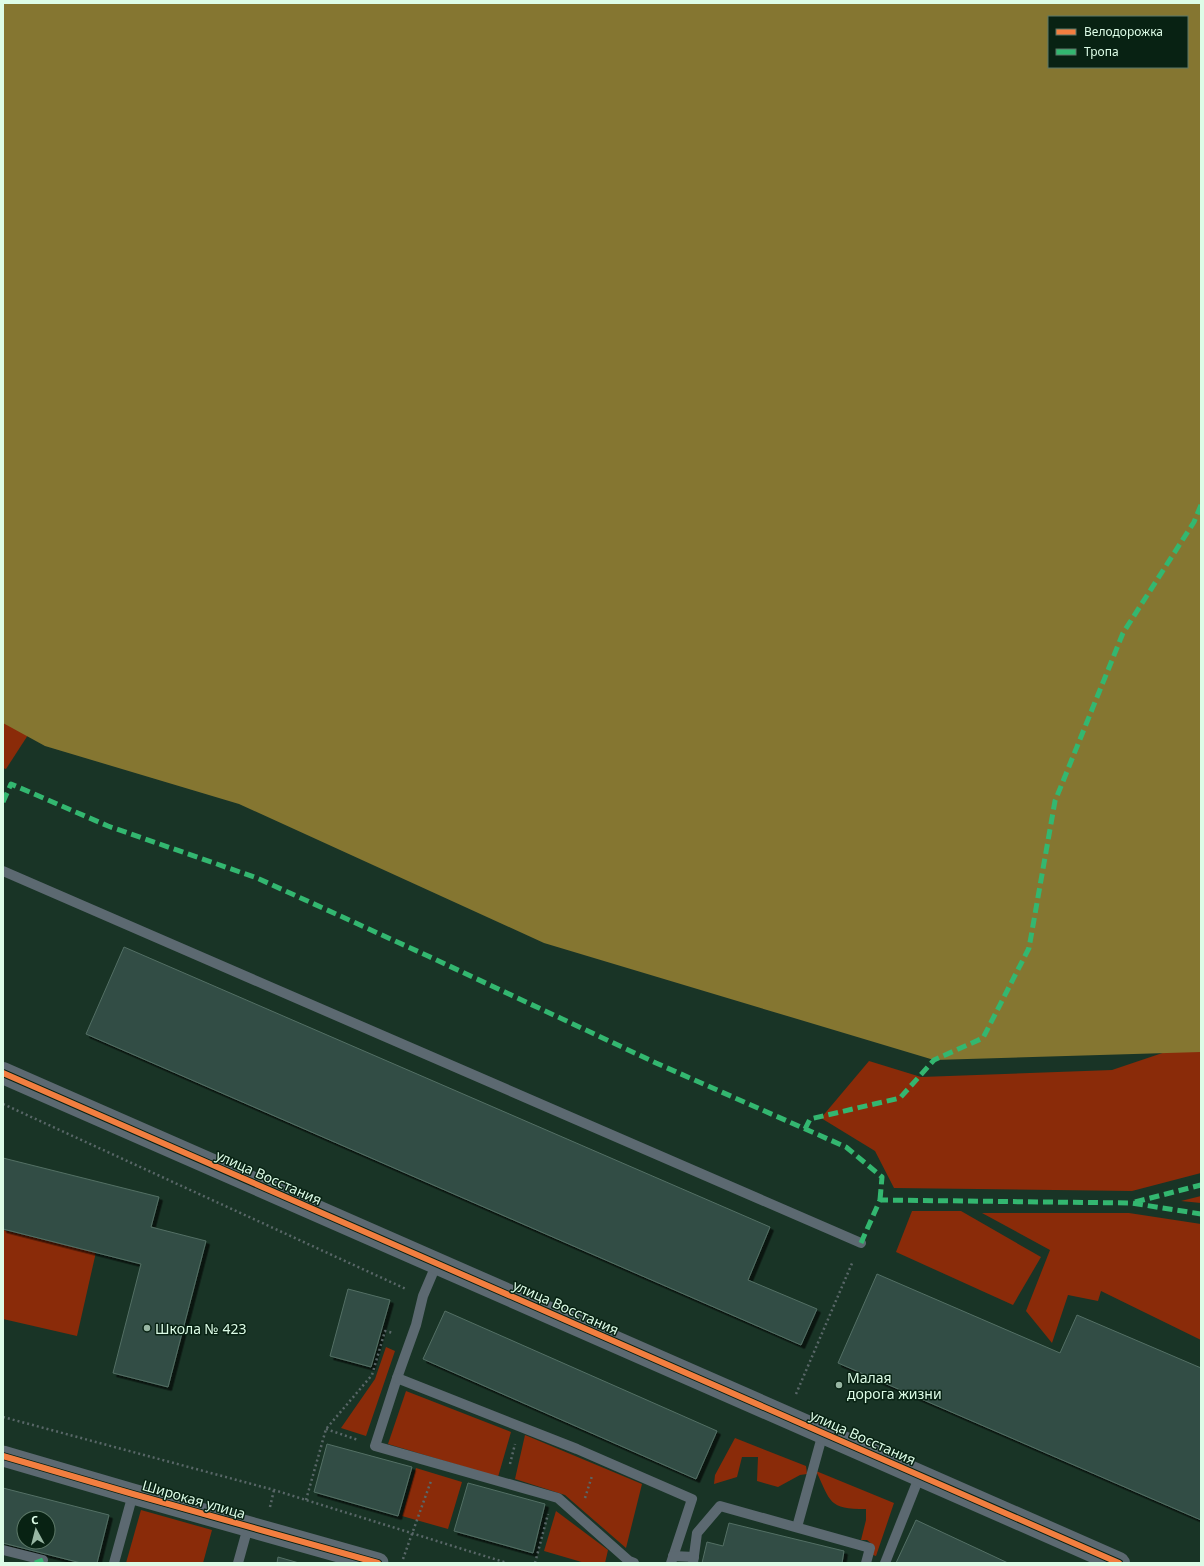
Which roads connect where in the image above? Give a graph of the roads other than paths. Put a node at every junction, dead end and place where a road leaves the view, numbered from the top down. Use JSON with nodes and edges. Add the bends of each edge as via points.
{"nodes":[{"id":1,"x":3,"y":871,"type":"edge"},
{"id":2,"x":3,"y":1073,"type":"edge"},
{"id":3,"x":861,"y":1243,"type":"dead end"},
{"id":4,"x":437,"y":1263,"type":"junction"},
{"id":5,"x":397,"y":1378,"type":"junction"},
{"id":6,"x":823,"y":1433,"type":"junction"},
{"id":7,"x":3,"y":1456,"type":"edge"},
{"id":8,"x":920,"y":1475,"type":"junction"},
{"id":9,"x":132,"y":1494,"type":"junction"},
{"id":10,"x":248,"y":1527,"type":"junction"},
{"id":11,"x":797,"y":1527,"type":"junction"},
{"id":12,"x":3,"y":1550,"type":"edge"},
{"id":13,"x":672,"y":1559,"type":"edge"},
{"id":14,"x":693,"y":1560,"type":"edge"},
{"id":15,"x":46,"y":1562,"type":"edge"},
{"id":16,"x":114,"y":1563,"type":"edge"},
{"id":17,"x":238,"y":1563,"type":"edge"},
{"id":18,"x":378,"y":1563,"type":"edge"},
{"id":19,"x":634,"y":1563,"type":"edge"},
{"id":20,"x":866,"y":1563,"type":"edge"},
{"id":21,"x":885,"y":1563,"type":"edge"},
{"id":22,"x":1119,"y":1563,"type":"edge"}],
"edges":[{"from":1,"to":3,"type":"lane"},
{"from":2,"to":4,"type":"street","name":"улица Восстания"},
{"from":4,"to":5,"type":"lane","via":[[423,1296],[416,1325]]},
{"from":4,"to":6,"type":"street","name":"улица Восстания"},
{"from":5,"to":13,"type":"lane","via":[[597,1457],[692,1499]]},
{"from":5,"to":19,"type":"lane","via":[[375,1446],[558,1498]]},
{"from":6,"to":8,"type":"street","name":"улица Восстания"},
{"from":6,"to":11,"type":"lane"},
{"from":7,"to":9,"type":"street","name":"Широкая улица"},
{"from":8,"to":21,"type":"lane"},
{"from":8,"to":22,"type":"street","name":"улица Восстания"},
{"from":9,"to":10,"type":"street","name":"Широкая улица"},
{"from":9,"to":16,"type":"lane"},
{"from":10,"to":17,"type":"lane"},
{"from":10,"to":18,"type":"street","name":"Широкая улица"},
{"from":11,"to":14,"type":"lane","via":[[720,1506],[697,1533]]},
{"from":11,"to":20,"type":"lane","via":[[870,1548]]},
{"from":12,"to":15,"type":"lane"},
{"from":13,"to":14,"type":"lane"}]}
